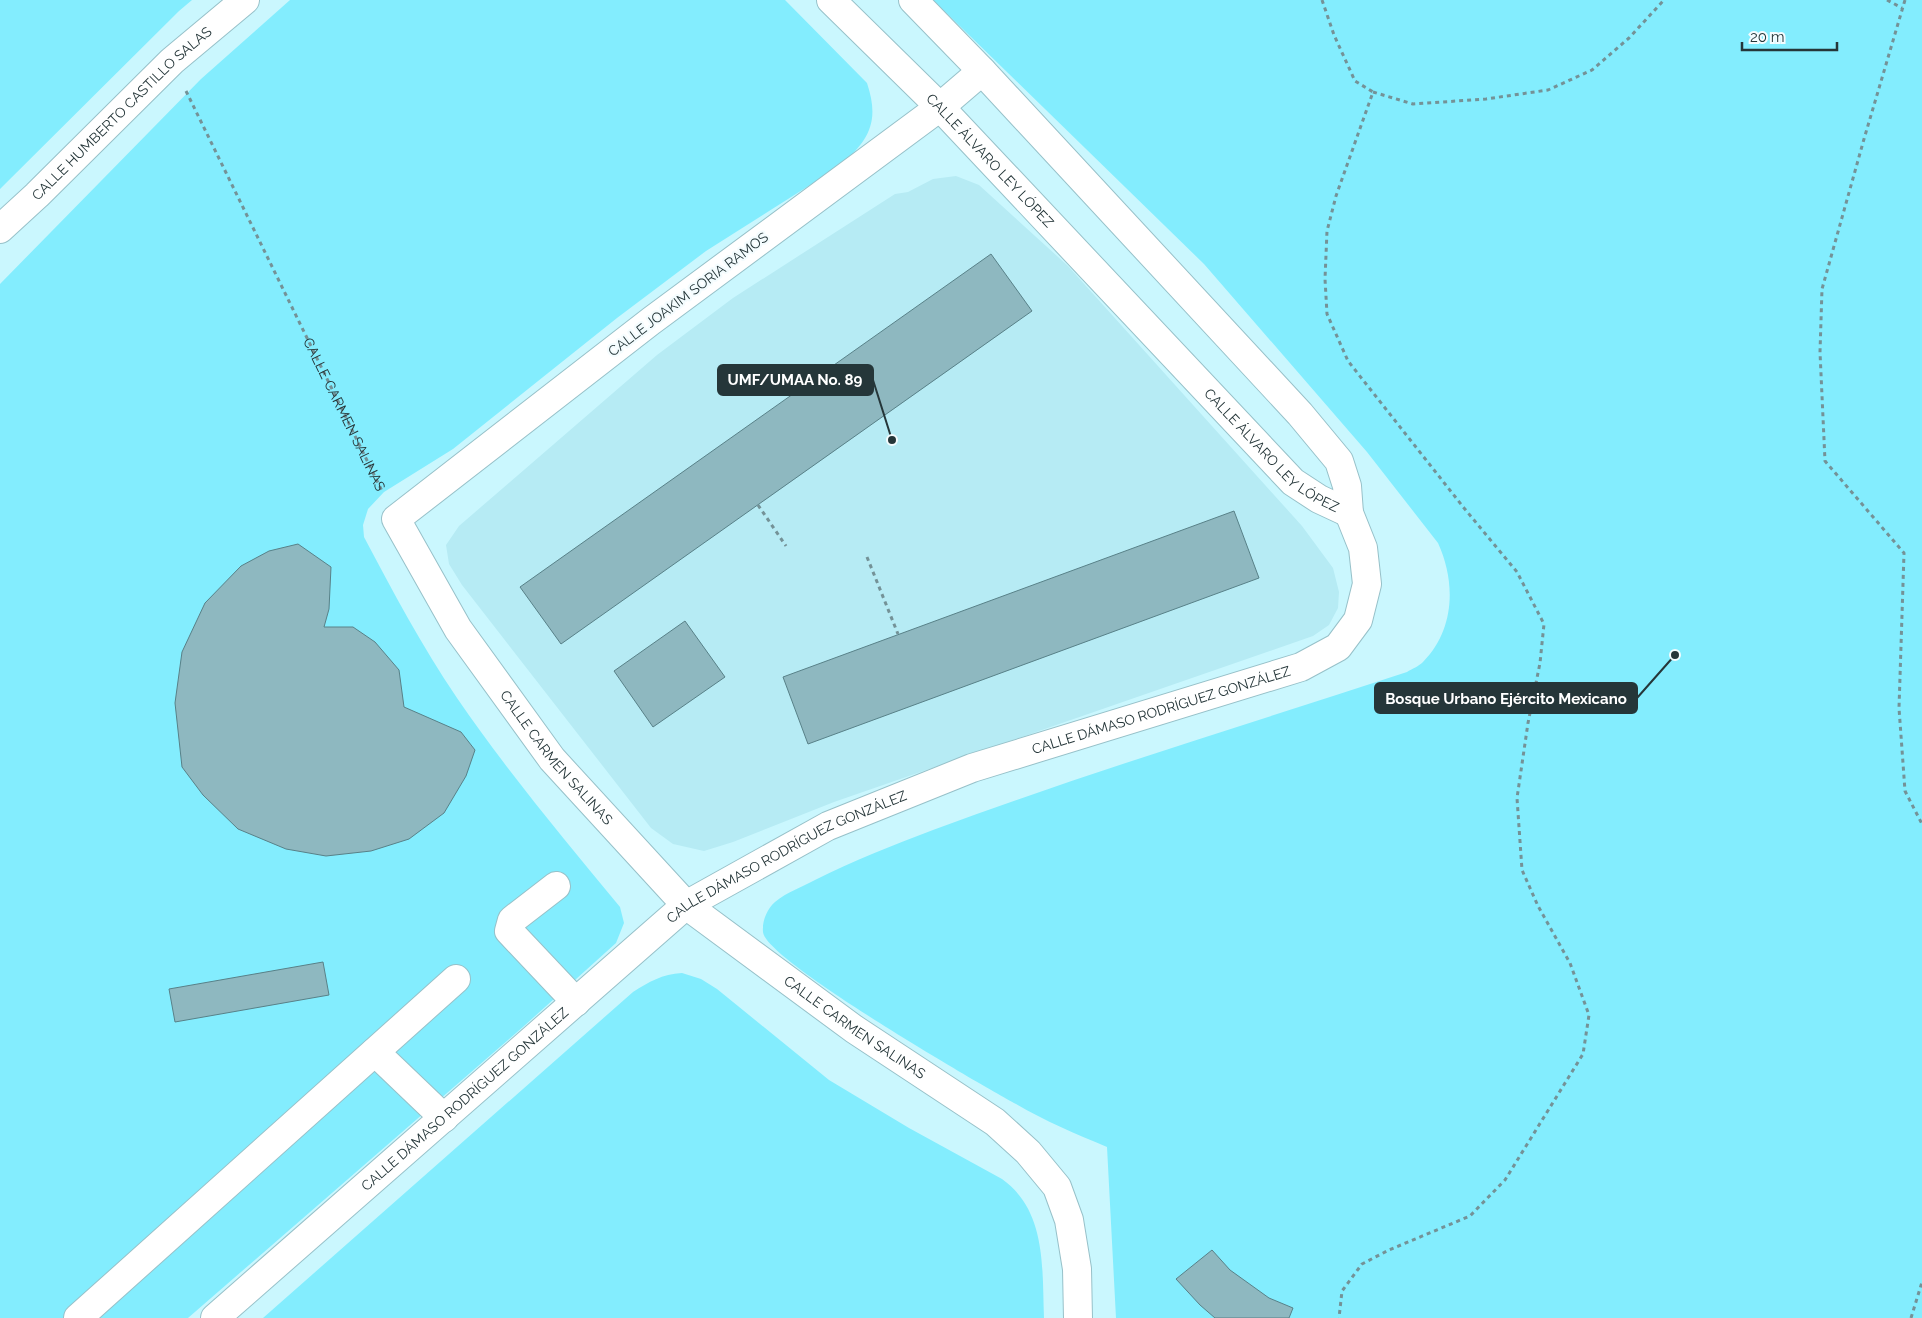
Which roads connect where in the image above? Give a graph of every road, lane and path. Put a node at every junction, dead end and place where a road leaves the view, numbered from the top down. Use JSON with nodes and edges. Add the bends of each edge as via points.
{"nodes":[{"id":1,"x":245,"y":0,"type":"edge"},
{"id":2,"x":831,"y":0,"type":"edge"},
{"id":3,"x":913,"y":0,"type":"edge"},
{"id":4,"x":1322,"y":0,"type":"edge"},
{"id":5,"x":1664,"y":0,"type":"edge"},
{"id":6,"x":1887,"y":0,"type":"edge"},
{"id":7,"x":1905,"y":0,"type":"edge"},
{"id":8,"x":1902,"y":8,"type":"junction"},
{"id":9,"x":172,"y":62,"type":"junction"},
{"id":10,"x":982,"y":71,"type":"junction"},
{"id":11,"x":1373,"y":92,"type":"junction"},
{"id":12,"x":940,"y":107,"type":"junction"},
{"id":13,"x":0,"y":229,"type":"edge"},
{"id":14,"x":758,"y":505,"type":"dead end"},
{"id":15,"x":1349,"y":513,"type":"junction"},
{"id":16,"x":396,"y":519,"type":"junction"},
{"id":17,"x":786,"y":546,"type":"dead end"},
{"id":18,"x":867,"y":557,"type":"dead end"},
{"id":19,"x":898,"y":634,"type":"dead end"},
{"id":20,"x":1922,"y":824,"type":"edge"},
{"id":21,"x":556,"y":886,"type":"dead end"},
{"id":22,"x":686,"y":905,"type":"junction"},
{"id":23,"x":456,"y":979,"type":"dead end"},
{"id":24,"x":576,"y":1002,"type":"junction"},
{"id":25,"x":375,"y":1052,"type":"junction"},
{"id":26,"x":444,"y":1118,"type":"junction"},
{"id":27,"x":1922,"y":1282,"type":"edge"},
{"id":28,"x":78,"y":1318,"type":"edge"},
{"id":29,"x":215,"y":1318,"type":"edge"},
{"id":30,"x":1078,"y":1318,"type":"edge"},
{"id":31,"x":1339,"y":1318,"type":"edge"},
{"id":32,"x":1911,"y":1318,"type":"edge"}],
"edges":[{"from":1,"to":9,"type":"street","name":"CALLE HUMBERTO CASTILLO SALAS"},
{"from":2,"to":12,"type":"street","name":"CALLE ÁLVARO LEY LÓPEZ"},
{"from":3,"to":10,"type":"street","name":"CALLE ÁLVARO LEY LÓPEZ"},
{"from":4,"to":11,"type":"path","via":[[1355,81]]},
{"from":5,"to":11,"type":"path","via":[[1630,38],[1592,70],[1548,90],[1486,99],[1413,104]]},
{"from":6,"to":8,"type":"path"},
{"from":7,"to":8,"type":"path"},
{"from":8,"to":20,"type":"path","via":[[1822,289],[1820,352],[1825,461],[1904,553],[1899,708],[1905,791]]},
{"from":9,"to":13,"type":"street","name":"CALLE HUMBERTO CASTILLO SALAS"},
{"from":9,"to":16,"type":"path","name":"CALLE CARMEN SALINAS"},
{"from":10,"to":12,"type":"street","name":"CALLE JOAKIM SORIA RAMOS"},
{"from":10,"to":15,"type":"street","name":"CALLE ÁLVARO LEY LÓPEZ","via":[[1300,414],[1339,461],[1347,486]]},
{"from":11,"to":31,"type":"path","via":[[1338,188],[1327,231],[1327,314],[1348,361],[1517,572],[1544,624],[1516,798],[1522,870],[1570,963],[1589,1015],[1583,1054],[1505,1180],[1470,1216],[1362,1264],[1342,1292]]},
{"from":12,"to":15,"type":"street","name":"CALLE ÁLVARO LEY LÓPEZ","via":[[1293,482]]},
{"from":12,"to":16,"type":"street","name":"CALLE JOAKIM SORIA RAMOS","via":[[651,320]]},
{"from":14,"to":17,"type":"path"},
{"from":15,"to":22,"type":"street","name":"CALLE DÁMASO RODRÍGUEZ GONZÁLEZ","via":[[1363,548],[1367,584],[1358,620],[1338,647],[1301,667],[972,768],[828,826]]},
{"from":16,"to":22,"type":"street","name":"CALLE CARMEN SALINAS","via":[[458,629],[552,759]]},
{"from":18,"to":19,"type":"path"},
{"from":21,"to":24,"type":"street","via":[[512,920],[509,930]]},
{"from":22,"to":24,"type":"street","name":"CALLE DÁMASO RODRÍGUEZ GONZÁLEZ"},
{"from":22,"to":30,"type":"street","name":"CALLE CARMEN SALINAS","via":[[854,1029],[995,1122],[1028,1152],[1057,1187],[1070,1220],[1077,1269]]},
{"from":23,"to":25,"type":"street"},
{"from":24,"to":26,"type":"street","name":"CALLE DÁMASO RODRÍGUEZ GONZÁLEZ"},
{"from":25,"to":26,"type":"street"},
{"from":25,"to":28,"type":"street"},
{"from":26,"to":29,"type":"street","name":"CALLE DÁMASO RODRÍGUEZ GONZÁLEZ"},
{"from":27,"to":32,"type":"path"}]}
